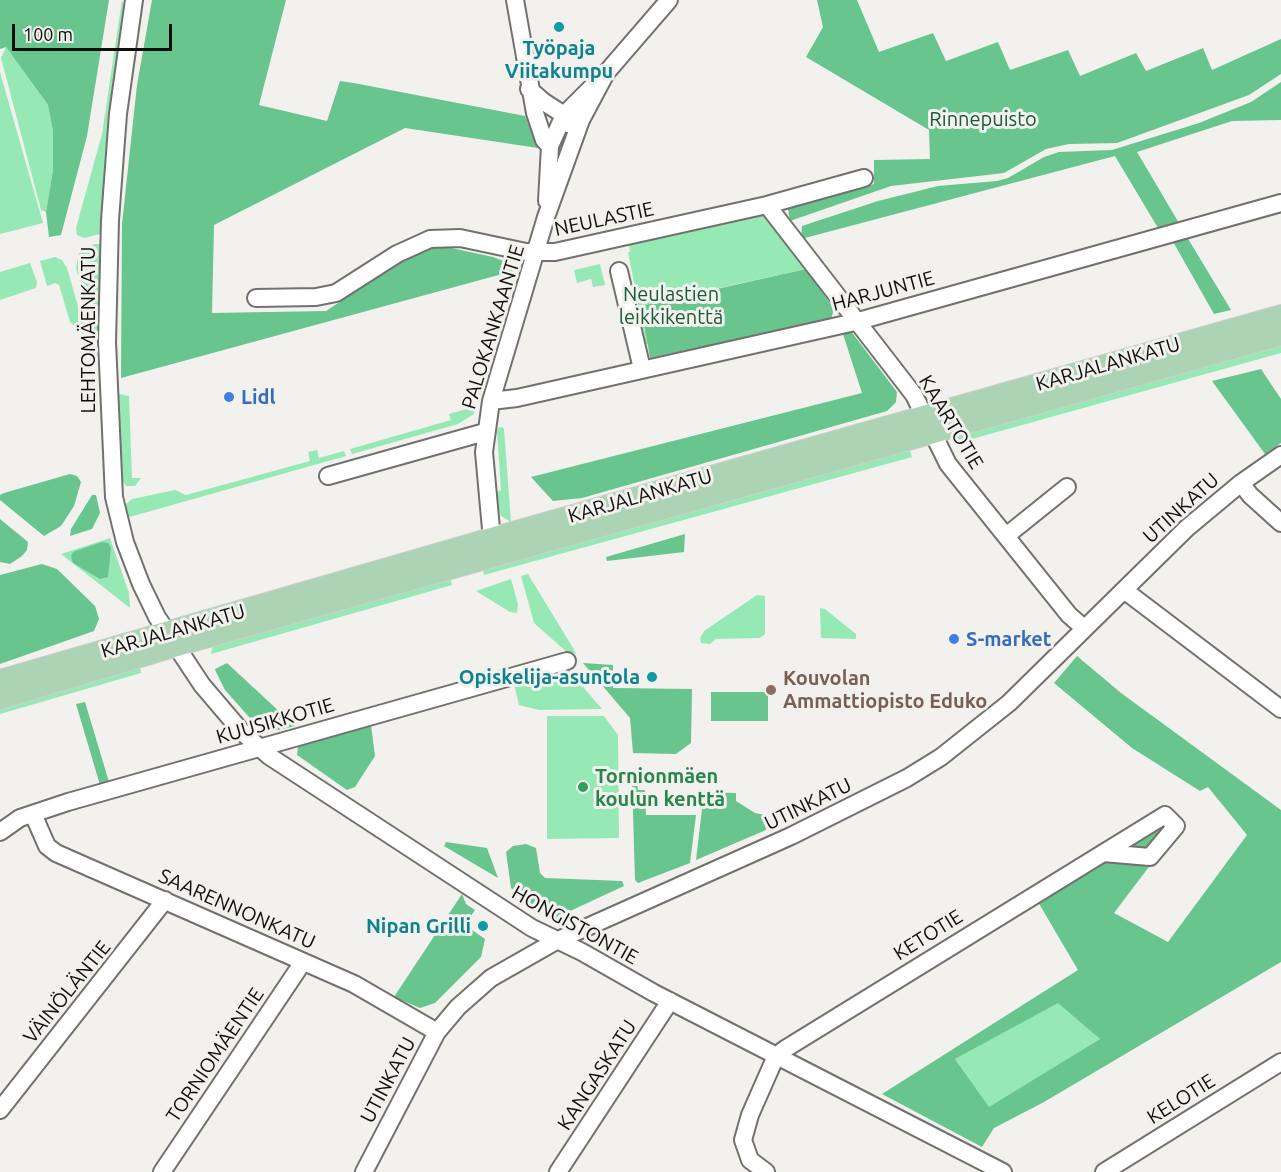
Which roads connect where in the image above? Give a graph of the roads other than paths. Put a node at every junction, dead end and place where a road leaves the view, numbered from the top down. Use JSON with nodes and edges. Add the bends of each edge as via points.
{"nodes":[{"id":1,"x":134,"y":0,"type":"edge"},
{"id":2,"x":515,"y":0,"type":"edge"},
{"id":3,"x":669,"y":0,"type":"edge"},
{"id":4,"x":606,"y":74,"type":"junction"},
{"id":5,"x":529,"y":89,"type":"junction"},
{"id":6,"x":564,"y":115,"type":"junction"},
{"id":7,"x":574,"y":140,"type":"junction"},
{"id":8,"x":550,"y":146,"type":"junction"},
{"id":9,"x":864,"y":178,"type":"dead end"},
{"id":10,"x":1281,"y":203,"type":"edge"},
{"id":11,"x":767,"y":205,"type":"junction"},
{"id":12,"x":546,"y":217,"type":"junction"},
{"id":13,"x":537,"y":253,"type":"junction"},
{"id":14,"x":619,"y":271,"type":"dead end"},
{"id":15,"x":256,"y":298,"type":"dead end"},
{"id":16,"x":1281,"y":315,"type":"edge"},
{"id":17,"x":855,"y":322,"type":"junction"},
{"id":18,"x":1281,"y":334,"type":"edge"},
{"id":19,"x":642,"y":369,"type":"junction"},
{"id":20,"x":491,"y":401,"type":"junction"},
{"id":21,"x":925,"y":415,"type":"junction"},
{"id":22,"x":485,"y":432,"type":"junction"},
{"id":23,"x":934,"y":433,"type":"junction"},
{"id":24,"x":1281,"y":455,"type":"edge"},
{"id":25,"x":328,"y":476,"type":"dead end"},
{"id":26,"x":1241,"y":483,"type":"junction"},
{"id":27,"x":1067,"y":488,"type":"dead end"},
{"id":28,"x":1281,"y":523,"type":"edge"},
{"id":29,"x":1006,"y":536,"type":"junction"},
{"id":30,"x":492,"y":548,"type":"junction"},
{"id":31,"x":1124,"y":590,"type":"junction"},
{"id":32,"x":1084,"y":628,"type":"junction"},
{"id":33,"x":172,"y":640,"type":"junction"},
{"id":34,"x":567,"y":662,"type":"dead end"},
{"id":35,"x":0,"y":680,"type":"edge"},
{"id":36,"x":0,"y":699,"type":"edge"},
{"id":37,"x":1281,"y":709,"type":"edge"},
{"id":38,"x":259,"y":747,"type":"junction"},
{"id":39,"x":33,"y":814,"type":"junction"},
{"id":40,"x":0,"y":832,"type":"edge"},
{"id":41,"x":1103,"y":853,"type":"dead end"},
{"id":42,"x":165,"y":900,"type":"junction"},
{"id":43,"x":556,"y":941,"type":"junction"},
{"id":44,"x":303,"y":962,"type":"junction"},
{"id":45,"x":670,"y":1001,"type":"junction"},
{"id":46,"x":437,"y":1032,"type":"junction"},
{"id":47,"x":776,"y":1056,"type":"junction"},
{"id":48,"x":1281,"y":1062,"type":"edge"},
{"id":49,"x":0,"y":1110,"type":"edge"},
{"id":50,"x":561,"y":1171,"type":"edge"},
{"id":51,"x":162,"y":1172,"type":"edge"},
{"id":52,"x":364,"y":1172,"type":"edge"},
{"id":53,"x":766,"y":1172,"type":"edge"},
{"id":54,"x":1003,"y":1172,"type":"edge"},
{"id":55,"x":1104,"y":1172,"type":"edge"}],
"edges":[{"from":1,"to":33,"type":"street","name":"LEHTOMÄENKATU","via":[[118,114],[110,220],[107,342],[111,465],[116,510],[131,562]]},
{"from":2,"to":5,"type":"street","name":"PALOKANKAANTIE"},
{"from":3,"to":4,"type":"street"},
{"from":4,"to":6,"type":"street"},
{"from":4,"to":7,"type":"street","name":"PALOKANKAANTIE"},
{"from":5,"to":6,"type":"street"},
{"from":5,"to":8,"type":"street","name":"PALOKANKAANTIE","via":[[539,127]]},
{"from":6,"to":7,"type":"street"},
{"from":6,"to":8,"type":"street"},
{"from":7,"to":8,"type":"street","via":[[563,147]]},
{"from":7,"to":12,"type":"street","name":"PALOKANKAANTIE"},
{"from":8,"to":12,"type":"street","name":"PALOKANKAANTIE"},
{"from":9,"to":11,"type":"street","name":"NEULASTIE"},
{"from":10,"to":17,"type":"street","name":"HARJUNTIE"},
{"from":11,"to":13,"type":"street","name":"NEULASTIE"},
{"from":11,"to":17,"type":"street","name":"KAARTOTIE"},
{"from":12,"to":13,"type":"street","name":"PALOKANKAANTIE"},
{"from":13,"to":15,"type":"street","name":"NEULASTIE","via":[[444,237],[414,244],[336,293]]},
{"from":13,"to":20,"type":"street","name":"PALOKANKAANTIE"},
{"from":14,"to":19,"type":"street"},
{"from":16,"to":21,"type":"main road","name":"KARJALANKATU"},
{"from":17,"to":19,"type":"street","name":"HARJUNTIE"},
{"from":17,"to":21,"type":"street","name":"KAARTOTIE","via":[[914,395]]},
{"from":18,"to":23,"type":"main road","name":"KARJALANKATU"},
{"from":19,"to":20,"type":"street","name":"HARJUNTIE"},
{"from":20,"to":22,"type":"street","name":"PALOKANKAANTIE"},
{"from":21,"to":23,"type":"street","name":"KAARTOTIE"},
{"from":21,"to":30,"type":"main road","name":"KARJALANKATU"},
{"from":22,"to":25,"type":"street"},
{"from":22,"to":30,"type":"street","name":"PALOKANKAANTIE"},
{"from":23,"to":29,"type":"street","name":"KAARTOTIE","via":[[948,464]]},
{"from":23,"to":30,"type":"main road","name":"KARJALANKATU"},
{"from":24,"to":26,"type":"street","name":"UTINKATU"},
{"from":26,"to":28,"type":"street"},
{"from":26,"to":31,"type":"street","name":"UTINKATU","via":[[1187,528]]},
{"from":27,"to":29,"type":"street"},
{"from":29,"to":32,"type":"street","name":"KAARTOTIE","via":[[1067,613]]},
{"from":30,"to":33,"type":"main road","name":"KARJALANKATU"},
{"from":31,"to":32,"type":"street","name":"UTINKATU"},
{"from":31,"to":37,"type":"street"},
{"from":32,"to":43,"type":"street","name":"UTINKATU","via":[[1009,703],[925,768],[791,836]]},
{"from":33,"to":35,"type":"main road","name":"KARJALANKATU"},
{"from":33,"to":36,"type":"main road","name":"KARJALANKATU"},
{"from":33,"to":38,"type":"street","name":"HONGISTONTIE","via":[[213,699]]},
{"from":34,"to":38,"type":"street","name":"KUUSIKKOTIE"},
{"from":38,"to":39,"type":"street","name":"KUUSIKKOTIE"},
{"from":38,"to":43,"type":"street","name":"HONGISTONTIE"},
{"from":39,"to":40,"type":"street","name":"KUUSIKKOTIE","via":[[11,822]]},
{"from":39,"to":42,"type":"street","name":"SAARENNONKATU","via":[[51,850]]},
{"from":41,"to":47,"type":"street","name":"KETOTIE"},
{"from":42,"to":44,"type":"street","name":"SAARENNONKATU"},
{"from":42,"to":49,"type":"street","name":"VÄINÖLÄNTIE"},
{"from":43,"to":45,"type":"street","name":"HONGISTONTIE"},
{"from":43,"to":46,"type":"street","name":"UTINKATU","via":[[491,978]]},
{"from":44,"to":46,"type":"street","name":"SAARENNONKATU","via":[[354,984]]},
{"from":44,"to":51,"type":"street","name":"TORNIOMÄENTIE"},
{"from":45,"to":47,"type":"street","name":"HONGISTONTIE"},
{"from":45,"to":50,"type":"street","name":"KANGASKATU"},
{"from":46,"to":52,"type":"street","name":"UTINKATU"},
{"from":47,"to":53,"type":"street","via":[[742,1140],[750,1160]]},
{"from":47,"to":54,"type":"street","name":"HONGISTONTIE"},
{"from":48,"to":55,"type":"street","name":"KELOTIE"}]}
